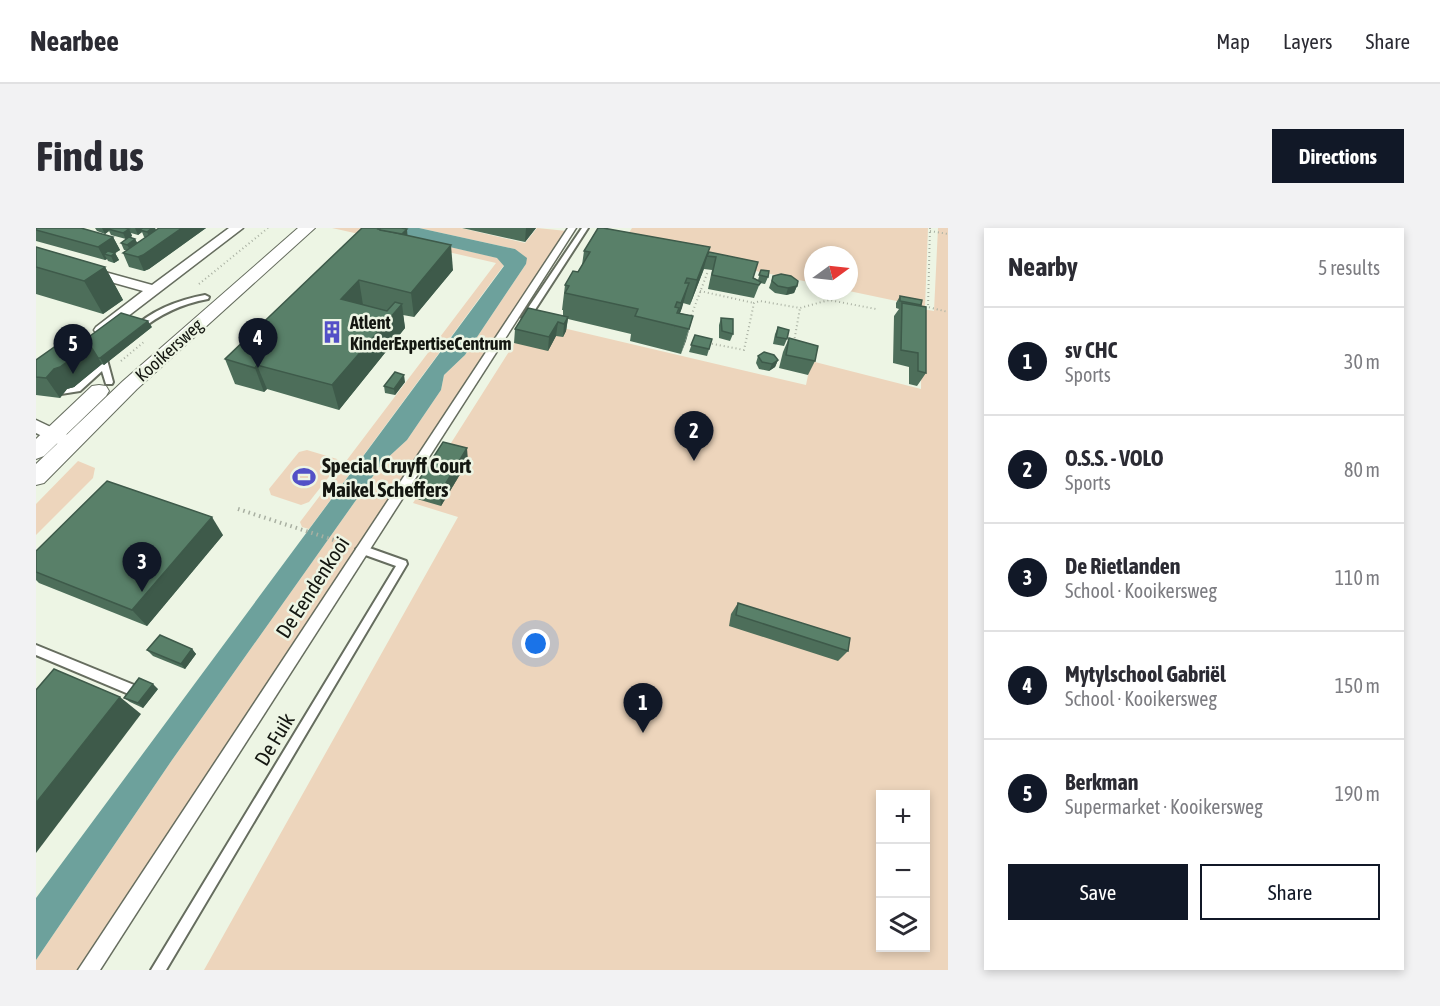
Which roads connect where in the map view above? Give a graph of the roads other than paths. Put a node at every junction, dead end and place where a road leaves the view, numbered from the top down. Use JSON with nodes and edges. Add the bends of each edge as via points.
{"nodes":[{"id":1,"x":237,"y":228,"type":"edge"},
{"id":2,"x":301,"y":228,"type":"edge"},
{"id":3,"x":572,"y":228,"type":"edge"},
{"id":4,"x":585,"y":228,"type":"edge"},
{"id":5,"x":36,"y":257,"type":"edge"},
{"id":6,"x":154,"y":290,"type":"junction"},
{"id":7,"x":205,"y":297,"type":"junction"},
{"id":8,"x":526,"y":317,"type":"edge"},
{"id":9,"x":129,"y":334,"type":"edge"},
{"id":10,"x":90,"y":338,"type":"edge"},
{"id":11,"x":111,"y":348,"type":"edge"},
{"id":12,"x":106,"y":374,"type":"junction"},
{"id":13,"x":64,"y":392,"type":"dead end"},
{"id":14,"x":36,"y":426,"type":"edge"},
{"id":15,"x":54,"y":433,"type":"junction"},
{"id":16,"x":71,"y":443,"type":"junction"},
{"id":17,"x":36,"y":451,"type":"edge"},
{"id":18,"x":36,"y":477,"type":"edge"},
{"id":19,"x":361,"y":549,"type":"junction"},
{"id":20,"x":36,"y":650,"type":"edge"},
{"id":21,"x":135,"y":691,"type":"edge"},
{"id":22,"x":88,"y":970,"type":"edge"},
{"id":23,"x":158,"y":970,"type":"edge"}],
"edges":[{"from":1,"to":6,"type":"street"},
{"from":2,"to":7,"type":"street","name":"Kooikersweg"},
{"from":2,"to":16,"type":"street","name":"Kooikersweg"},
{"from":3,"to":19,"type":"street","name":"De Eendenkooi"},
{"from":4,"to":8,"type":"lane"},
{"from":5,"to":6,"type":"street"},
{"from":6,"to":10,"type":"street"},
{"from":7,"to":9,"type":"lane","via":[[185,300],[157,312]]},
{"from":7,"to":12,"type":"street","name":"Kooikersweg"},
{"from":11,"to":12,"type":"lane","via":[[102,356]]},
{"from":12,"to":13,"type":"lane"},
{"from":12,"to":15,"type":"street","name":"Kooikersweg"},
{"from":14,"to":15,"type":"street"},
{"from":15,"to":16,"type":"street"},
{"from":15,"to":17,"type":"street","name":"Kooikersweg"},
{"from":16,"to":18,"type":"street","name":"Kooikersweg"},
{"from":19,"to":22,"type":"street","name":"De Eendenkooi"},
{"from":19,"to":23,"type":"lane","name":"De Fuik","via":[[402,564]]},
{"from":20,"to":21,"type":"lane"}]}
